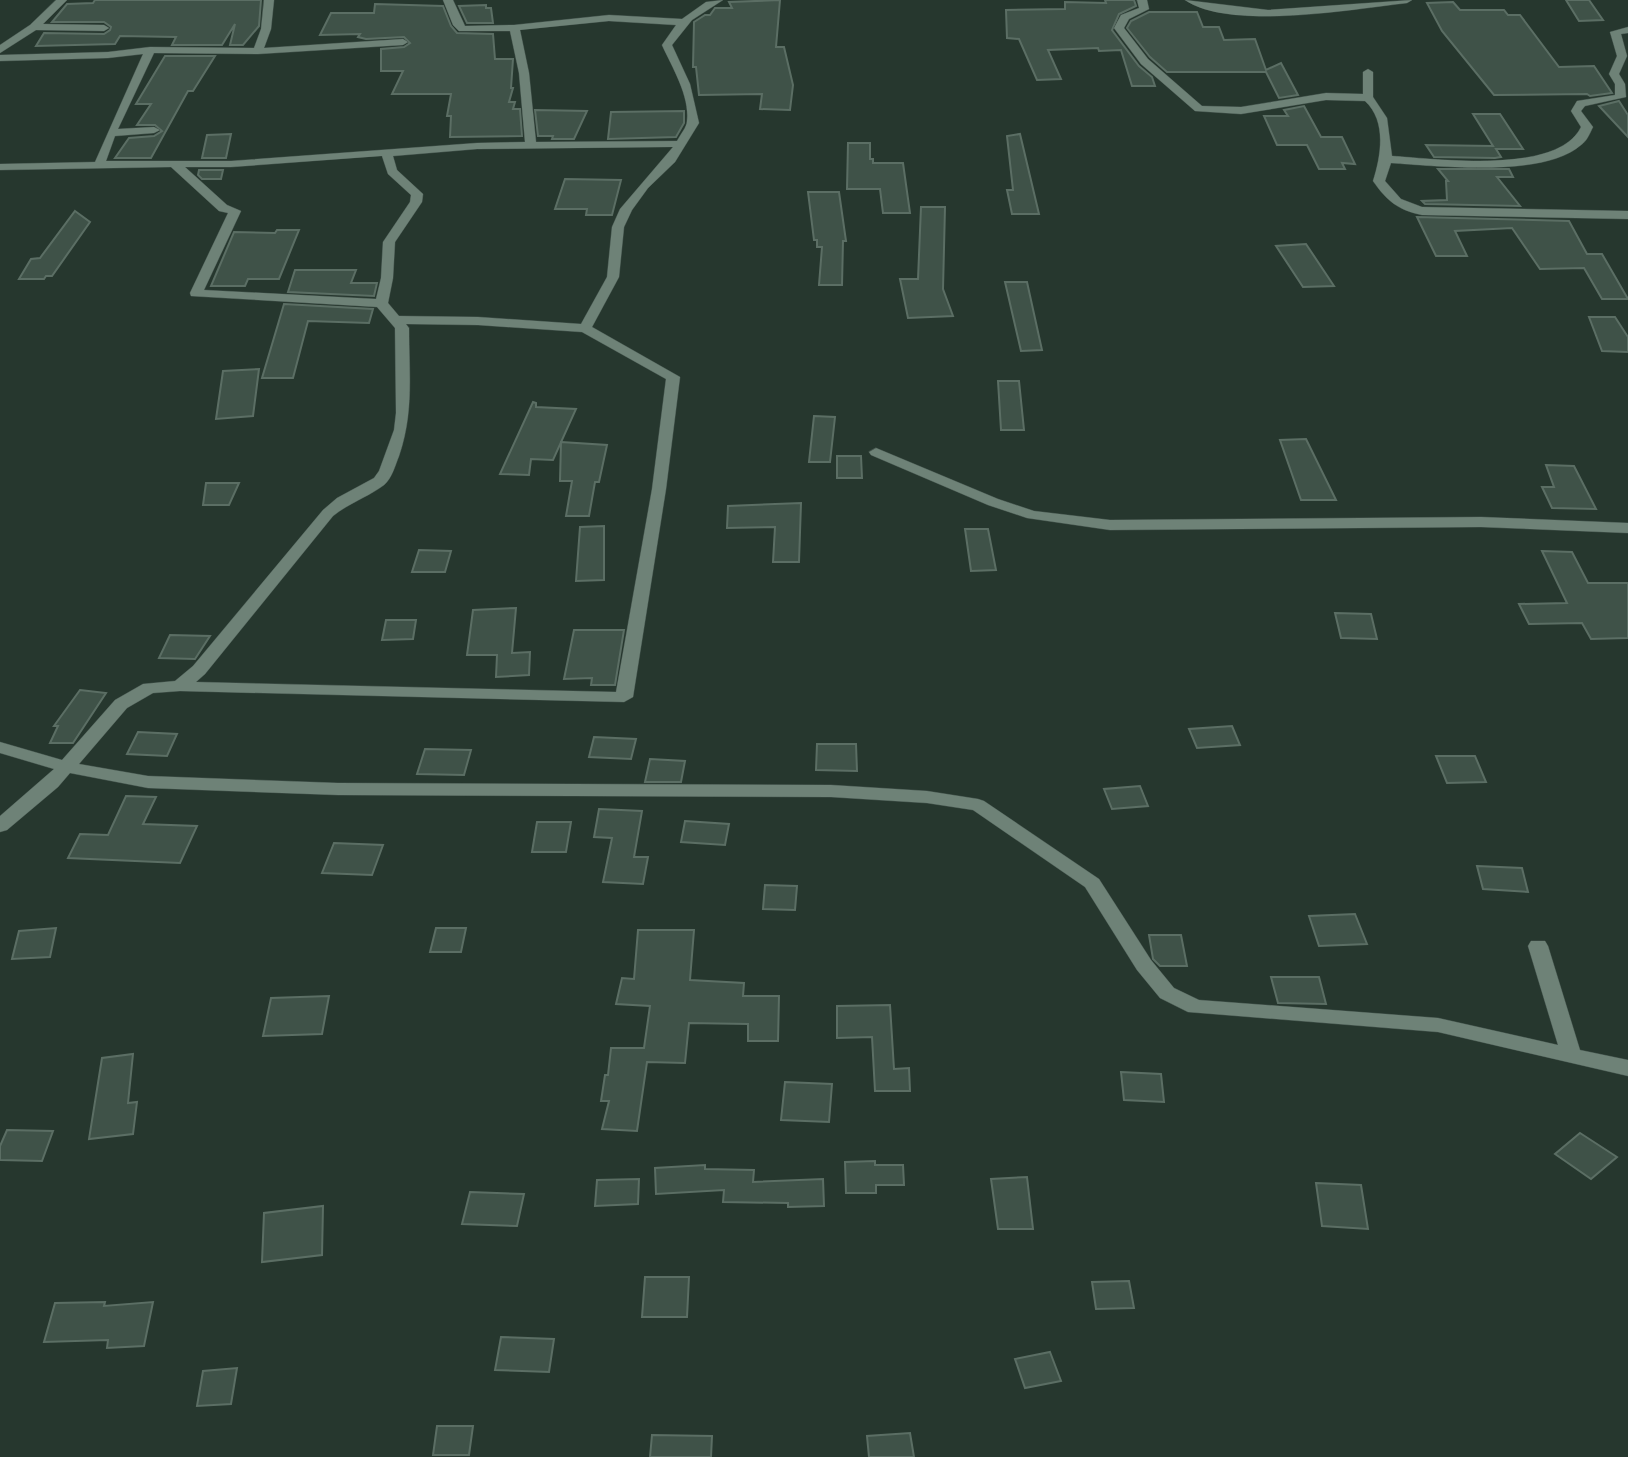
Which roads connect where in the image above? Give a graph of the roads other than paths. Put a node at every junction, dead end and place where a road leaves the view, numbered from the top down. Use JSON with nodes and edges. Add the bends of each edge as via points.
{"nodes":[{"id":1,"x":62,"y":0,"type":"edge"},
{"id":2,"x":269,"y":0,"type":"edge"},
{"id":3,"x":448,"y":0,"type":"edge"},
{"id":4,"x":718,"y":0,"type":"edge"},
{"id":5,"x":1142,"y":0,"type":"edge"},
{"id":6,"x":1190,"y":0,"type":"edge"},
{"id":7,"x":1407,"y":0,"type":"edge"},
{"id":8,"x":1378,"y":2,"type":"edge"},
{"id":9,"x":684,"y":22,"type":"junction"},
{"id":10,"x":34,"y":27,"type":"junction"},
{"id":11,"x":104,"y":28,"type":"dead end"},
{"id":12,"x":514,"y":28,"type":"junction"},
{"id":13,"x":1628,"y":30,"type":"edge"},
{"id":14,"x":403,"y":42,"type":"dead end"},
{"id":15,"x":0,"y":50,"type":"edge"},
{"id":16,"x":150,"y":50,"type":"junction"},
{"id":17,"x":258,"y":51,"type":"junction"},
{"id":18,"x":0,"y":58,"type":"edge"},
{"id":19,"x":1368,"y":72,"type":"dead end"},
{"id":20,"x":1368,"y":98,"type":"junction"},
{"id":21,"x":154,"y":130,"type":"dead end"},
{"id":22,"x":111,"y":132,"type":"junction"},
{"id":23,"x":681,"y":144,"type":"junction"},
{"id":24,"x":531,"y":145,"type":"junction"},
{"id":25,"x":387,"y":152,"type":"junction"},
{"id":26,"x":1386,"y":159,"type":"junction"},
{"id":27,"x":174,"y":163,"type":"junction"},
{"id":28,"x":99,"y":164,"type":"junction"},
{"id":29,"x":0,"y":167,"type":"edge"},
{"id":30,"x":1628,"y":215,"type":"edge"},
{"id":31,"x":381,"y":303,"type":"junction"},
{"id":32,"x":395,"y":320,"type":"junction"},
{"id":33,"x":585,"y":328,"type":"junction"},
{"id":34,"x":876,"y":452,"type":"dead end"},
{"id":35,"x":1628,"y":528,"type":"edge"},
{"id":36,"x":180,"y":686,"type":"junction"},
{"id":37,"x":0,"y":747,"type":"edge"},
{"id":38,"x":67,"y":767,"type":"junction"},
{"id":39,"x":0,"y":826,"type":"edge"},
{"id":40,"x":1538,"y":946,"type":"dead end"},
{"id":41,"x":1571,"y":1054,"type":"junction"},
{"id":42,"x":1628,"y":1068,"type":"edge"}],
"edges":[{"from":1,"to":10,"type":"street"},
{"from":2,"to":17,"type":"street"},
{"from":3,"to":12,"type":"street","via":[[463,29]]},
{"from":4,"to":9,"type":"street"},
{"from":5,"to":20,"type":"street","via":[[1144,9],[1125,17],[1119,28],[1125,40],[1199,109],[1222,111],[1339,96]]},
{"from":6,"to":8,"type":"street","via":[[1226,9],[1277,13]]},
{"from":7,"to":8,"type":"street"},
{"from":9,"to":12,"type":"street","via":[[609,18]]},
{"from":9,"to":23,"type":"street","via":[[667,45],[692,108],[693,123]]},
{"from":10,"to":11,"type":"street"},
{"from":10,"to":15,"type":"street"},
{"from":12,"to":24,"type":"street"},
{"from":13,"to":26,"type":"street","via":[[1615,32],[1625,51],[1624,62],[1614,74],[1621,97],[1581,103],[1576,111],[1587,127],[1579,142],[1558,154],[1523,163]]},
{"from":14,"to":17,"type":"street"},
{"from":16,"to":17,"type":"street"},
{"from":16,"to":18,"type":"street"},
{"from":16,"to":22,"type":"street"},
{"from":19,"to":20,"type":"street"},
{"from":20,"to":26,"type":"street","via":[[1386,132]]},
{"from":21,"to":22,"type":"street"},
{"from":22,"to":28,"type":"street"},
{"from":23,"to":24,"type":"street"},
{"from":23,"to":33,"type":"street","via":[[626,209],[618,227],[613,277]]},
{"from":24,"to":25,"type":"street"},
{"from":25,"to":27,"type":"street","via":[[231,164]]},
{"from":25,"to":31,"type":"street","via":[[386,164],[393,174],[417,194],[389,242]]},
{"from":26,"to":30,"type":"street","via":[[1379,181],[1404,208]]},
{"from":27,"to":28,"type":"street"},
{"from":27,"to":31,"type":"street","via":[[223,208],[235,211],[197,293]]},
{"from":28,"to":29,"type":"street"},
{"from":31,"to":32,"type":"street"},
{"from":32,"to":33,"type":"street"},
{"from":32,"to":36,"type":"street","via":[[402,328],[404,413],[386,471],[379,481],[328,513],[200,670]]},
{"from":33,"to":36,"type":"street","via":[[673,377],[624,697]]},
{"from":34,"to":35,"type":"street","via":[[1032,515],[1110,525],[1481,522]]},
{"from":36,"to":38,"type":"street","via":[[149,688],[133,695]]},
{"from":37,"to":38,"type":"street"},
{"from":38,"to":39,"type":"street"},
{"from":38,"to":41,"type":"street","via":[[148,782],[267,788],[831,790],[978,805],[1092,883],[1167,993],[1195,1007],[1438,1025]]},
{"from":40,"to":41,"type":"street"},
{"from":41,"to":42,"type":"street"}]}
